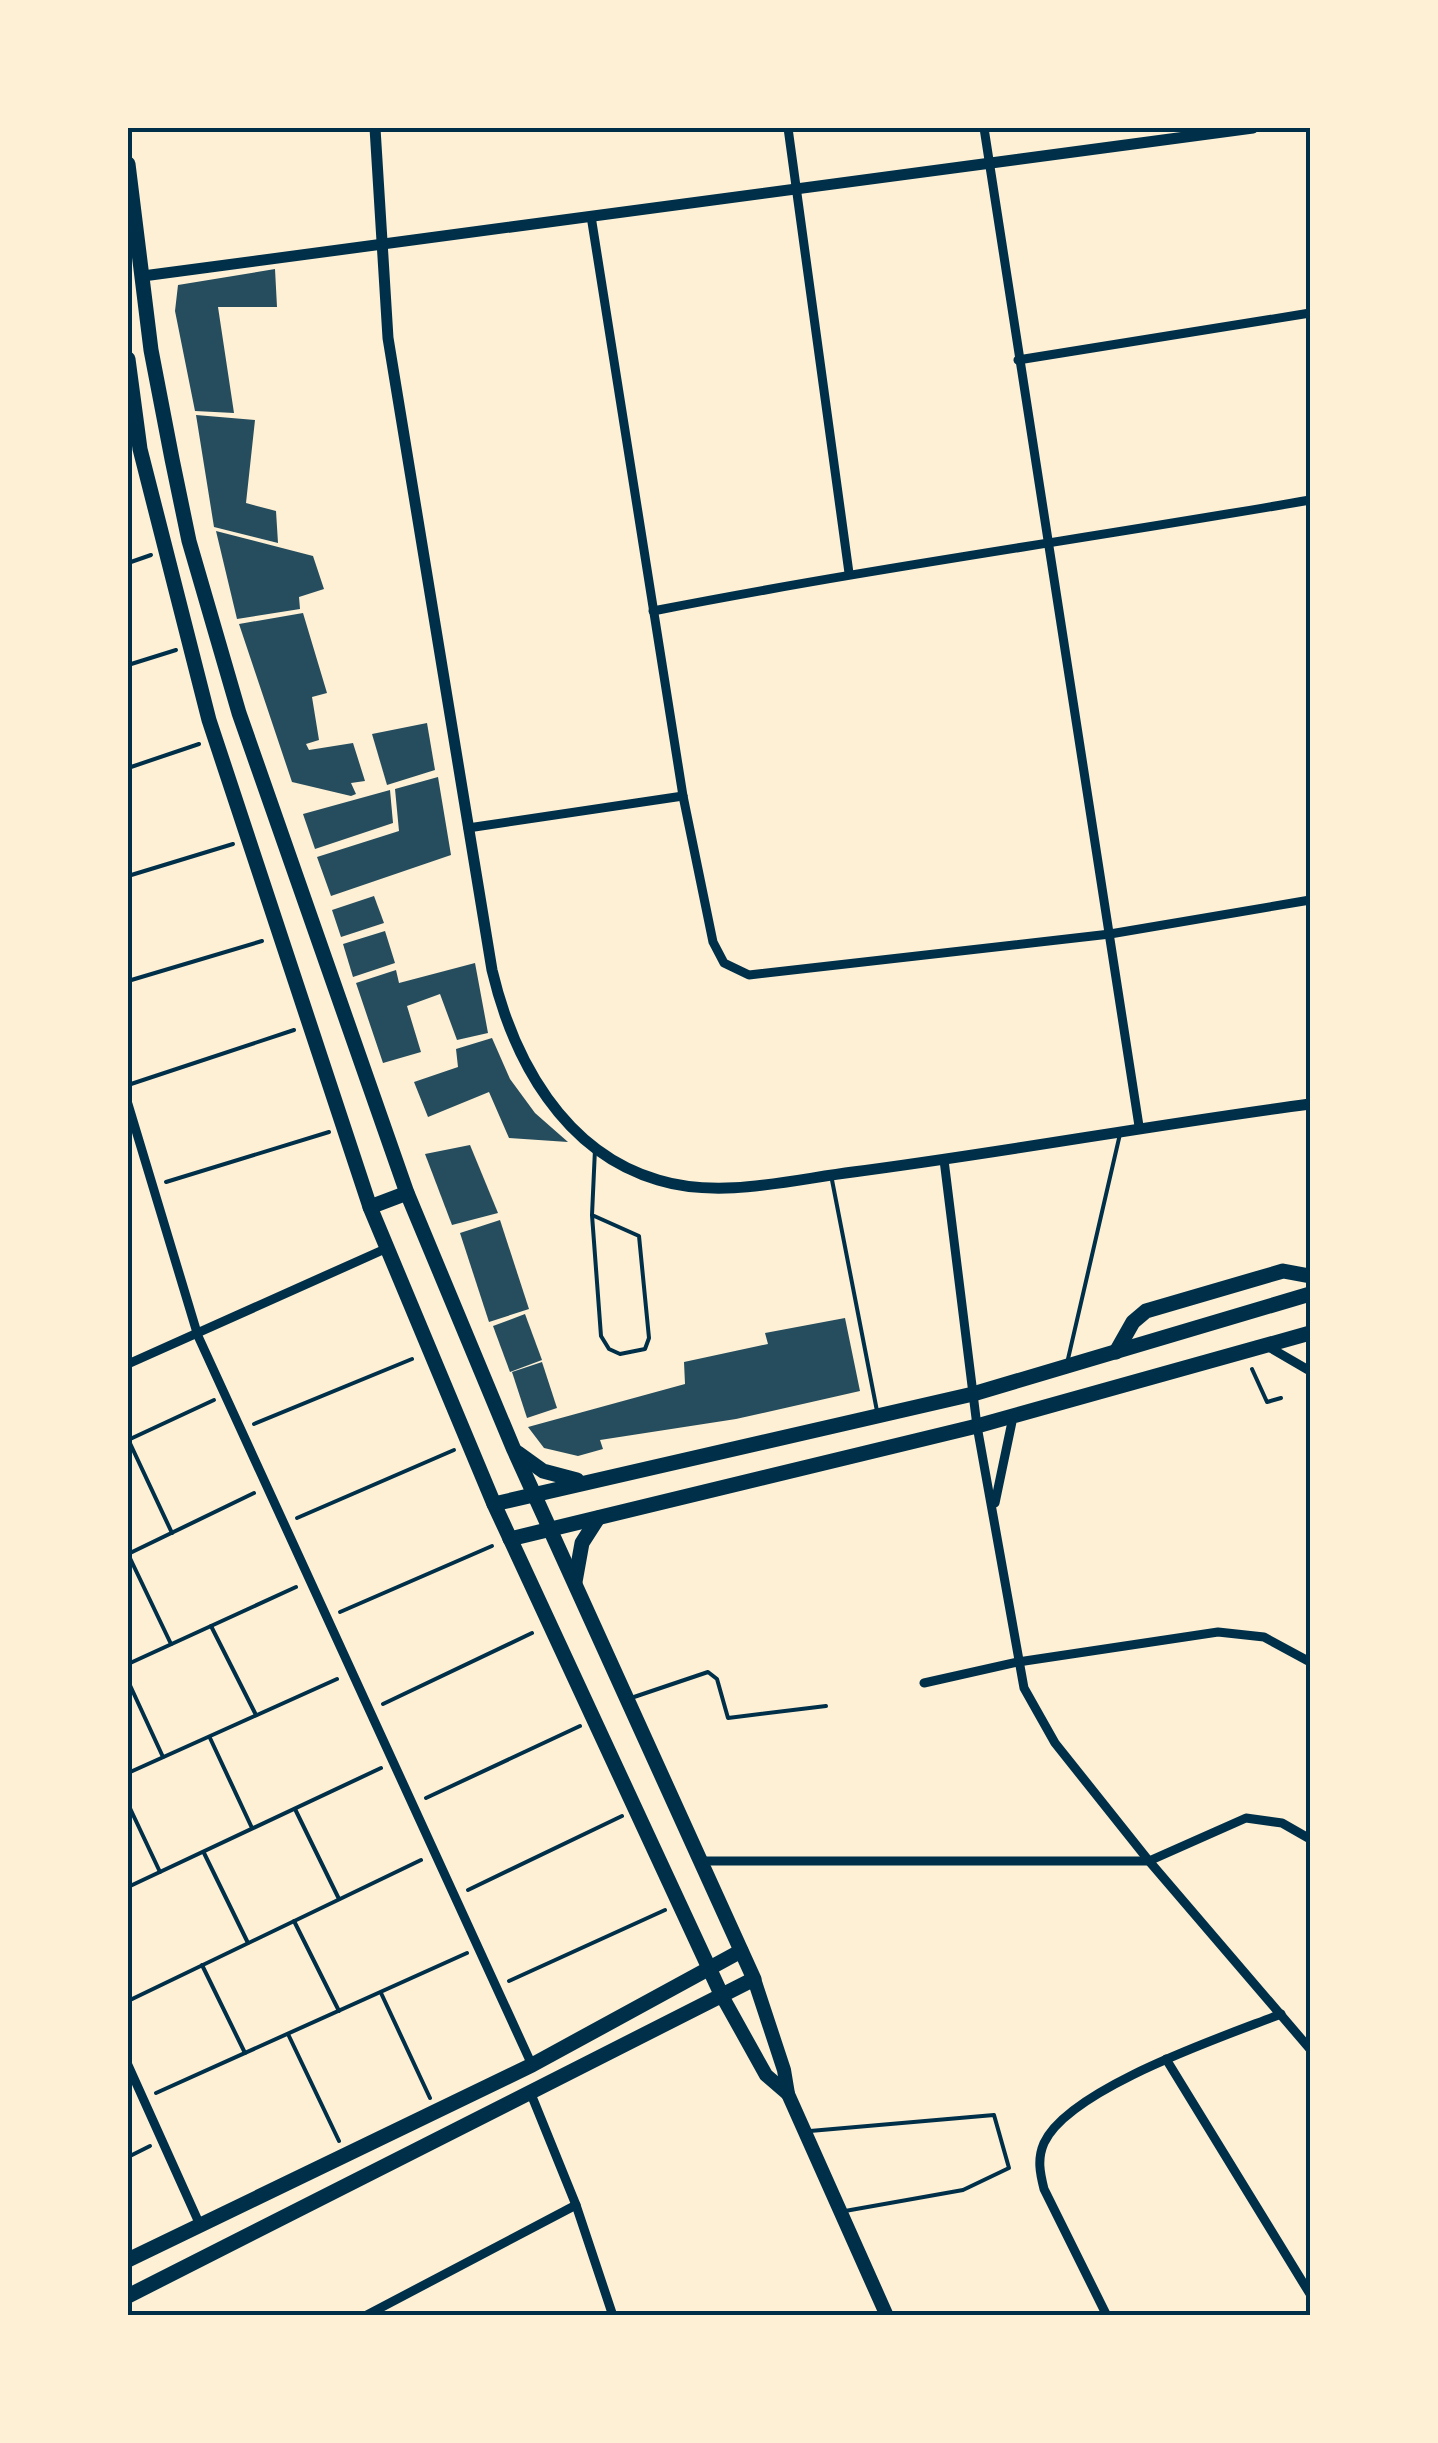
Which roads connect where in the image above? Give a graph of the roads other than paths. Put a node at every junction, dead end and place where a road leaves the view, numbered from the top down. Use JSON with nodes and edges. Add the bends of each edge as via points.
{"nodes":[{"id":1,"x":375,"y":128,"type":"edge"},
{"id":2,"x":788,"y":128,"type":"edge"},
{"id":3,"x":984,"y":128,"type":"edge"},
{"id":4,"x":1254,"y":128,"type":"edge"},
{"id":5,"x":988,"y":163,"type":"junction"},
{"id":6,"x":128,"y":164,"type":"edge"},
{"id":7,"x":795,"y":189,"type":"junction"},
{"id":8,"x":591,"y":216,"type":"junction"},
{"id":9,"x":379,"y":242,"type":"junction"},
{"id":10,"x":142,"y":276,"type":"junction"},
{"id":11,"x":1310,"y":313,"type":"edge"},
{"id":12,"x":128,"y":359,"type":"edge"},
{"id":13,"x":1018,"y":360,"type":"junction"},
{"id":14,"x":1310,"y":500,"type":"edge"},
{"id":15,"x":1049,"y":545,"type":"junction"},
{"id":16,"x":848,"y":573,"type":"junction"},
{"id":17,"x":654,"y":611,"type":"junction"},
{"id":18,"x":684,"y":796,"type":"junction"},
{"id":19,"x":468,"y":828,"type":"junction"},
{"id":20,"x":1310,"y":900,"type":"edge"},
{"id":21,"x":1110,"y":934,"type":"junction"},
{"id":22,"x":128,"y":1104,"type":"edge"},
{"id":23,"x":1310,"y":1104,"type":"edge"},
{"id":24,"x":1139,"y":1126,"type":"junction"},
{"id":25,"x":1121,"y":1130,"type":"junction"},
{"id":26,"x":595,"y":1145,"type":"junction"},
{"id":27,"x":944,"y":1160,"type":"junction"},
{"id":28,"x":831,"y":1175,"type":"junction"},
{"id":29,"x":407,"y":1193,"type":"junction"},
{"id":30,"x":370,"y":1206,"type":"junction"},
{"id":31,"x":592,"y":1216,"type":"junction"},
{"id":32,"x":385,"y":1249,"type":"junction"},
{"id":33,"x":1310,"y":1276,"type":"edge"},
{"id":34,"x":1310,"y":1294,"type":"edge"},
{"id":35,"x":1310,"y":1333,"type":"edge"},
{"id":36,"x":198,"y":1336,"type":"junction"},
{"id":37,"x":1267,"y":1346,"type":"junction"},
{"id":38,"x":1116,"y":1352,"type":"junction"},
{"id":39,"x":128,"y":1364,"type":"edge"},
{"id":40,"x":1066,"y":1366,"type":"junction"},
{"id":41,"x":1310,"y":1371,"type":"edge"},
{"id":42,"x":973,"y":1394,"type":"junction"},
{"id":43,"x":878,"y":1416,"type":"junction"},
{"id":44,"x":1013,"y":1417,"type":"junction"},
{"id":45,"x":977,"y":1426,"type":"junction"},
{"id":46,"x":514,"y":1450,"type":"junction"},
{"id":47,"x":586,"y":1482,"type":"junction"},
{"id":48,"x":535,"y":1492,"type":"junction"},
{"id":49,"x":494,"y":1504,"type":"junction"},
{"id":50,"x":994,"y":1515,"type":"junction"},
{"id":51,"x":598,"y":1518,"type":"junction"},
{"id":52,"x":549,"y":1528,"type":"junction"},
{"id":53,"x":510,"y":1539,"type":"junction"},
{"id":54,"x":575,"y":1586,"type":"junction"},
{"id":55,"x":1018,"y":1662,"type":"junction"},
{"id":56,"x":1310,"y":1662,"type":"edge"},
{"id":57,"x":924,"y":1684,"type":"dead end"},
{"id":58,"x":626,"y":1700,"type":"junction"},
{"id":59,"x":826,"y":1706,"type":"dead end"},
{"id":60,"x":1310,"y":1839,"type":"edge"},
{"id":61,"x":699,"y":1861,"type":"junction"},
{"id":62,"x":1149,"y":1861,"type":"junction"},
{"id":63,"x":690,"y":1934,"type":"junction"},
{"id":64,"x":741,"y":1951,"type":"junction"},
{"id":65,"x":708,"y":1970,"type":"junction"},
{"id":66,"x":754,"y":1979,"type":"junction"},
{"id":67,"x":674,"y":1990,"type":"junction"},
{"id":68,"x":722,"y":1996,"type":"junction"},
{"id":69,"x":1280,"y":2014,"type":"junction"},
{"id":70,"x":1310,"y":2050,"type":"edge"},
{"id":71,"x":1166,"y":2059,"type":"junction"},
{"id":72,"x":128,"y":2065,"type":"edge"},
{"id":73,"x":532,"y":2065,"type":"junction"},
{"id":74,"x":532,"y":2094,"type":"junction"},
{"id":75,"x":788,"y":2094,"type":"junction"},
{"id":76,"x":805,"y":2131,"type":"junction"},
{"id":77,"x":576,"y":2205,"type":"junction"},
{"id":78,"x":842,"y":2211,"type":"junction"},
{"id":79,"x":200,"y":2224,"type":"junction"},
{"id":80,"x":128,"y":2260,"type":"edge"},
{"id":81,"x":1310,"y":2294,"type":"edge"},
{"id":82,"x":128,"y":2296,"type":"edge"},
{"id":83,"x":366,"y":2316,"type":"edge"},
{"id":84,"x":613,"y":2316,"type":"edge"},
{"id":85,"x":887,"y":2316,"type":"edge"},
{"id":86,"x":1106,"y":2316,"type":"edge"}],
"edges":[{"from":1,"to":9,"type":"street"},
{"from":2,"to":7,"type":"street"},
{"from":3,"to":5,"type":"street"},
{"from":4,"to":5,"type":"street"},
{"from":5,"to":7,"type":"street"},
{"from":5,"to":13,"type":"street"},
{"from":6,"to":10,"type":"highway"},
{"from":7,"to":8,"type":"street"},
{"from":7,"to":16,"type":"street"},
{"from":8,"to":9,"type":"street"},
{"from":8,"to":17,"type":"street"},
{"from":9,"to":10,"type":"street"},
{"from":9,"to":19,"type":"street","via":[[388,338]]},
{"from":10,"to":29,"type":"highway","via":[[190,541],[234,694]]},
{"from":11,"to":13,"type":"street"},
{"from":12,"to":30,"type":"highway","via":[[140,449],[189,646]]},
{"from":13,"to":15,"type":"street"},
{"from":14,"to":15,"type":"street"},
{"from":15,"to":16,"type":"street"},
{"from":15,"to":21,"type":"street"},
{"from":16,"to":17,"type":"street"},
{"from":17,"to":18,"type":"street"},
{"from":18,"to":19,"type":"street"},
{"from":18,"to":21,"type":"street","via":[[717,955],[749,976]]},
{"from":19,"to":26,"type":"street","via":[[492,970],[510,1030],[546,1098]]},
{"from":20,"to":21,"type":"street"},
{"from":21,"to":24,"type":"street"},
{"from":22,"to":36,"type":"street"},
{"from":23,"to":24,"type":"street"},
{"from":24,"to":25,"type":"street"},
{"from":25,"to":27,"type":"street"},
{"from":25,"to":40,"type":"lane"},
{"from":26,"to":28,"type":"street","via":[[635,1172],[681,1185],[730,1187]]},
{"from":26,"to":31,"type":"lane"},
{"from":27,"to":28,"type":"street"},
{"from":27,"to":42,"type":"street"},
{"from":28,"to":43,"type":"lane"},
{"from":29,"to":30,"type":"highway"},
{"from":29,"to":46,"type":"highway"},
{"from":30,"to":32,"type":"highway"},
{"from":31,"to":31,"type":"lane","via":[[601,1336],[609,1349],[634,1354],[649,1338],[642,1246],[630,1229]]},
{"from":32,"to":36,"type":"street"},
{"from":32,"to":49,"type":"highway"},
{"from":33,"to":38,"type":"highway","via":[[1283,1271],[1146,1311]]},
{"from":34,"to":38,"type":"highway"},
{"from":35,"to":37,"type":"highway"},
{"from":36,"to":39,"type":"street"},
{"from":36,"to":73,"type":"street"},
{"from":37,"to":41,"type":"street"},
{"from":37,"to":44,"type":"highway"},
{"from":38,"to":40,"type":"highway"},
{"from":40,"to":42,"type":"highway"},
{"from":42,"to":43,"type":"highway"},
{"from":42,"to":45,"type":"street"},
{"from":43,"to":47,"type":"highway"},
{"from":44,"to":45,"type":"highway"},
{"from":44,"to":50,"type":"street"},
{"from":45,"to":50,"type":"street"},
{"from":45,"to":51,"type":"highway"},
{"from":46,"to":47,"type":"highway","via":[[558,1478]]},
{"from":46,"to":48,"type":"highway"},
{"from":47,"to":48,"type":"highway"},
{"from":48,"to":49,"type":"highway"},
{"from":48,"to":52,"type":"highway"},
{"from":49,"to":53,"type":"highway"},
{"from":50,"to":55,"type":"street"},
{"from":51,"to":52,"type":"highway"},
{"from":51,"to":54,"type":"highway","via":[[582,1543]]},
{"from":52,"to":53,"type":"highway"},
{"from":52,"to":54,"type":"highway"},
{"from":53,"to":63,"type":"highway"},
{"from":54,"to":58,"type":"highway"},
{"from":55,"to":56,"type":"street","via":[[1218,1632],[1264,1637]]},
{"from":55,"to":57,"type":"street"},
{"from":55,"to":62,"type":"street","via":[[1037,1717]]},
{"from":58,"to":59,"type":"lane","via":[[708,1672],[717,1679],[728,1718]]},
{"from":58,"to":61,"type":"highway"},
{"from":60,"to":62,"type":"street","via":[[1282,1823],[1246,1818]]},
{"from":61,"to":62,"type":"street"},
{"from":61,"to":64,"type":"highway"},
{"from":62,"to":69,"type":"street"},
{"from":63,"to":65,"type":"highway"},
{"from":63,"to":67,"type":"highway","via":[[688,1973]]},
{"from":64,"to":65,"type":"highway"},
{"from":64,"to":66,"type":"highway"},
{"from":65,"to":67,"type":"highway"},
{"from":65,"to":68,"type":"highway"},
{"from":66,"to":68,"type":"highway"},
{"from":66,"to":75,"type":"main road"},
{"from":67,"to":73,"type":"highway"},
{"from":68,"to":74,"type":"highway"},
{"from":68,"to":75,"type":"main road","via":[[766,2075]]},
{"from":69,"to":70,"type":"street"},
{"from":69,"to":71,"type":"street"},
{"from":71,"to":81,"type":"street"},
{"from":71,"to":86,"type":"street","via":[[1099,2094],[1058,2126],[1041,2154],[1044,2188]]},
{"from":72,"to":79,"type":"street"},
{"from":73,"to":79,"type":"highway"},
{"from":74,"to":77,"type":"street"},
{"from":74,"to":82,"type":"highway"},
{"from":75,"to":76,"type":"main road"},
{"from":76,"to":78,"type":"main road"},
{"from":76,"to":78,"type":"lane","via":[[994,2115],[1008,2168],[963,2190]]},
{"from":77,"to":83,"type":"street"},
{"from":77,"to":84,"type":"street"},
{"from":78,"to":85,"type":"main road"},
{"from":79,"to":80,"type":"highway"}]}
